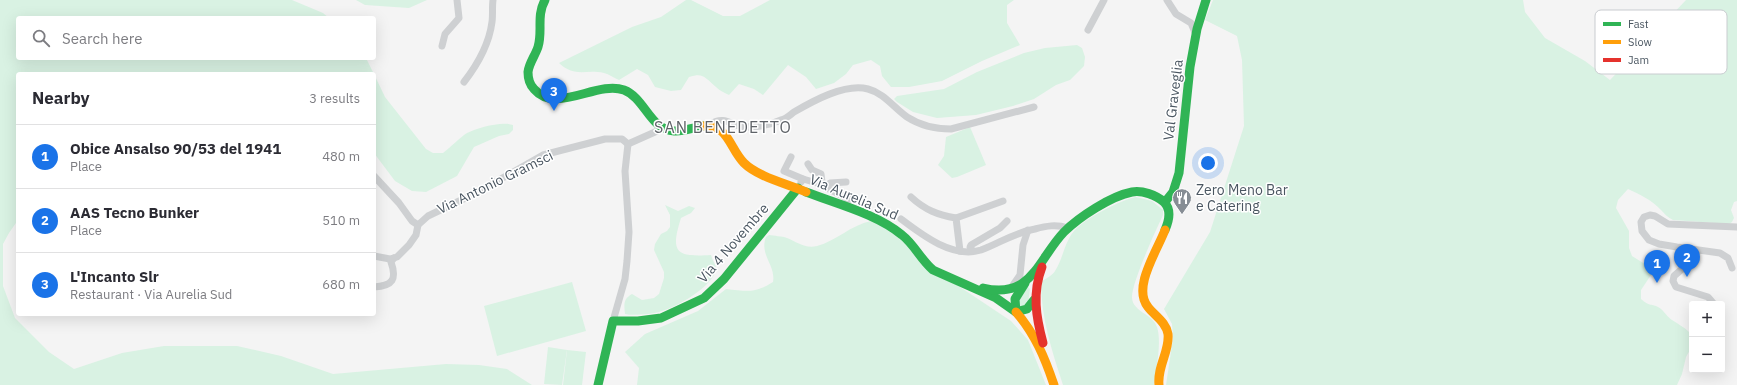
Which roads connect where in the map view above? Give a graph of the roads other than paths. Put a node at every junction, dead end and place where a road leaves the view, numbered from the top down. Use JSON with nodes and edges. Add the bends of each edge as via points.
{"nodes":[{"id":1,"x":457,"y":0,"type":"edge"},
{"id":2,"x":493,"y":0,"type":"edge"},
{"id":3,"x":545,"y":0,"type":"edge"},
{"id":4,"x":1104,"y":0,"type":"edge"},
{"id":5,"x":1166,"y":0,"type":"edge"},
{"id":6,"x":1206,"y":0,"type":"edge"},
{"id":7,"x":1088,"y":30,"type":"dead end"},
{"id":8,"x":1196,"y":35,"type":"junction"},
{"id":9,"x":442,"y":46,"type":"dead end"},
{"id":10,"x":464,"y":82,"type":"dead end"},
{"id":11,"x":1034,"y":107,"type":"dead end"},
{"id":12,"x":710,"y":125,"type":"junction"},
{"id":13,"x":737,"y":125,"type":"junction"},
{"id":14,"x":664,"y":128,"type":"junction"},
{"id":15,"x":726,"y":135,"type":"junction"},
{"id":16,"x":628,"y":144,"type":"junction"},
{"id":17,"x":791,"y":157,"type":"dead end"},
{"id":18,"x":808,"y":164,"type":"dead end"},
{"id":19,"x":376,"y":178,"type":"edge"},
{"id":20,"x":802,"y":179,"type":"junction"},
{"id":21,"x":846,"y":182,"type":"dead end"},
{"id":22,"x":798,"y":188,"type":"junction"},
{"id":23,"x":911,"y":198,"type":"dead end"},
{"id":24,"x":1003,"y":201,"type":"dead end"},
{"id":25,"x":1165,"y":202,"type":"junction"},
{"id":26,"x":847,"y":207,"type":"junction"},
{"id":27,"x":956,"y":218,"type":"junction"},
{"id":28,"x":901,"y":219,"type":"dead end"},
{"id":29,"x":1007,"y":221,"type":"dead end"},
{"id":30,"x":418,"y":225,"type":"junction"},
{"id":31,"x":1737,"y":227,"type":"edge"},
{"id":32,"x":1068,"y":228,"type":"junction"},
{"id":33,"x":1028,"y":230,"type":"junction"},
{"id":34,"x":1677,"y":247,"type":"junction"},
{"id":35,"x":960,"y":251,"type":"junction"},
{"id":36,"x":973,"y":251,"type":"junction"},
{"id":37,"x":376,"y":256,"type":"edge"},
{"id":38,"x":394,"y":258,"type":"junction"},
{"id":39,"x":1045,"y":260,"type":"junction"},
{"id":40,"x":1732,"y":268,"type":"dead end"},
{"id":41,"x":1029,"y":278,"type":"junction"},
{"id":42,"x":969,"y":284,"type":"junction"},
{"id":43,"x":376,"y":287,"type":"edge"},
{"id":44,"x":1010,"y":290,"type":"junction"},
{"id":45,"x":1034,"y":300,"type":"junction"},
{"id":46,"x":1711,"y":301,"type":"edge"},
{"id":47,"x":1016,"y":312,"type":"junction"},
{"id":48,"x":613,"y":321,"type":"junction"},
{"id":49,"x":1047,"y":363,"type":"junction"},
{"id":50,"x":598,"y":385,"type":"edge"},
{"id":51,"x":1054,"y":385,"type":"edge"},
{"id":52,"x":1159,"y":385,"type":"edge"}],
"edges":[{"from":1,"to":9,"type":"street","via":[[459,18],[445,34]]},
{"from":2,"to":10,"type":"street","via":[[492,22],[486,46]]},
{"from":3,"to":14,"type":"main road","via":[[538,15],[539,44],[528,75],[532,88],[539,95],[554,99],[601,89],[621,90],[634,96]]},
{"from":4,"to":7,"type":"street"},
{"from":5,"to":8,"type":"street","via":[[1176,14],[1191,23]]},
{"from":6,"to":8,"type":"main road","name":"Val Graveglia"},
{"from":8,"to":25,"type":"main road","name":"Val Graveglia","via":[[1190,67],[1179,173],[1173,192]]},
{"from":11,"to":13,"type":"street","via":[[950,129],[937,129],[908,117],[875,92],[848,88],[834,92],[782,120],[748,128]]},
{"from":12,"to":13,"type":"street","via":[[721,121]]},
{"from":12,"to":14,"type":"main road","via":[[675,130]]},
{"from":12,"to":15,"type":"main road","name":"Via Aurelia Sud","via":[[719,128]]},
{"from":13,"to":15,"type":"street"},
{"from":14,"to":16,"type":"street"},
{"from":15,"to":22,"type":"main road","name":"Via Aurelia Sud","via":[[746,166]]},
{"from":16,"to":30,"type":"street","name":"Via Antonio Gramsci","via":[[622,139],[605,139],[549,153],[478,192],[433,213]]},
{"from":16,"to":48,"type":"street","via":[[624,171],[629,232],[627,261],[625,279]]},
{"from":17,"to":20,"type":"street","via":[[784,172]]},
{"from":18,"to":20,"type":"street","via":[[812,170],[821,174],[822,182]]},
{"from":19,"to":30,"type":"street"},
{"from":20,"to":22,"type":"street"},
{"from":21,"to":26,"type":"street","via":[[830,183],[829,189],[849,199]]},
{"from":22,"to":26,"type":"main road","name":"Via Aurelia Sud"},
{"from":22,"to":48,"type":"main road","name":"Via 4 Novembre","via":[[724,279],[704,298],[661,318]]},
{"from":23,"to":27,"type":"street","via":[[926,210]]},
{"from":24,"to":27,"type":"street"},
{"from":25,"to":32,"type":"main road","via":[[1145,192],[1130,192],[1087,214]]},
{"from":25,"to":52,"type":"main road","via":[[1169,213],[1167,224],[1142,294],[1147,306],[1164,324],[1168,336],[1160,367]]},
{"from":26,"to":42,"type":"main road","name":"Via Aurelia Sud","via":[[893,227],[906,238],[933,270]]},
{"from":27,"to":35,"type":"street"},
{"from":28,"to":35,"type":"street","via":[[922,235]]},
{"from":29,"to":36,"type":"street","via":[[971,245]]},
{"from":30,"to":38,"type":"street","name":"Via Antonio Gramsci","via":[[416,235]]},
{"from":31,"to":34,"type":"street","via":[[1668,224],[1652,215],[1642,220],[1641,228],[1646,237],[1659,244]]},
{"from":32,"to":33,"type":"street","via":[[1050,226]]},
{"from":32,"to":39,"type":"main road"},
{"from":33,"to":36,"type":"street"},
{"from":33,"to":44,"type":"street","via":[[1023,245],[1020,275]]},
{"from":34,"to":40,"type":"street","via":[[1720,253],[1728,258]]},
{"from":34,"to":46,"type":"street","via":[[1688,258],[1689,263],[1674,276],[1676,287],[1708,297]]},
{"from":35,"to":36,"type":"street"},
{"from":37,"to":38,"type":"street"},
{"from":38,"to":43,"type":"street","via":[[391,262],[393,279],[389,284]]},
{"from":39,"to":41,"type":"main road"},
{"from":39,"to":45,"type":"main road","via":[[1037,280]]},
{"from":41,"to":44,"type":"main road"},
{"from":41,"to":47,"type":"main road","via":[[1015,298]]},
{"from":42,"to":44,"type":"main road","name":"Via Aurelia Sud","via":[[999,292]]},
{"from":42,"to":47,"type":"main road"},
{"from":45,"to":47,"type":"main road","via":[[1027,310]]},
{"from":45,"to":49,"type":"main road"},
{"from":47,"to":49,"type":"main road","via":[[1033,332]]},
{"from":48,"to":50,"type":"main road"},
{"from":49,"to":51,"type":"main road"}]}
